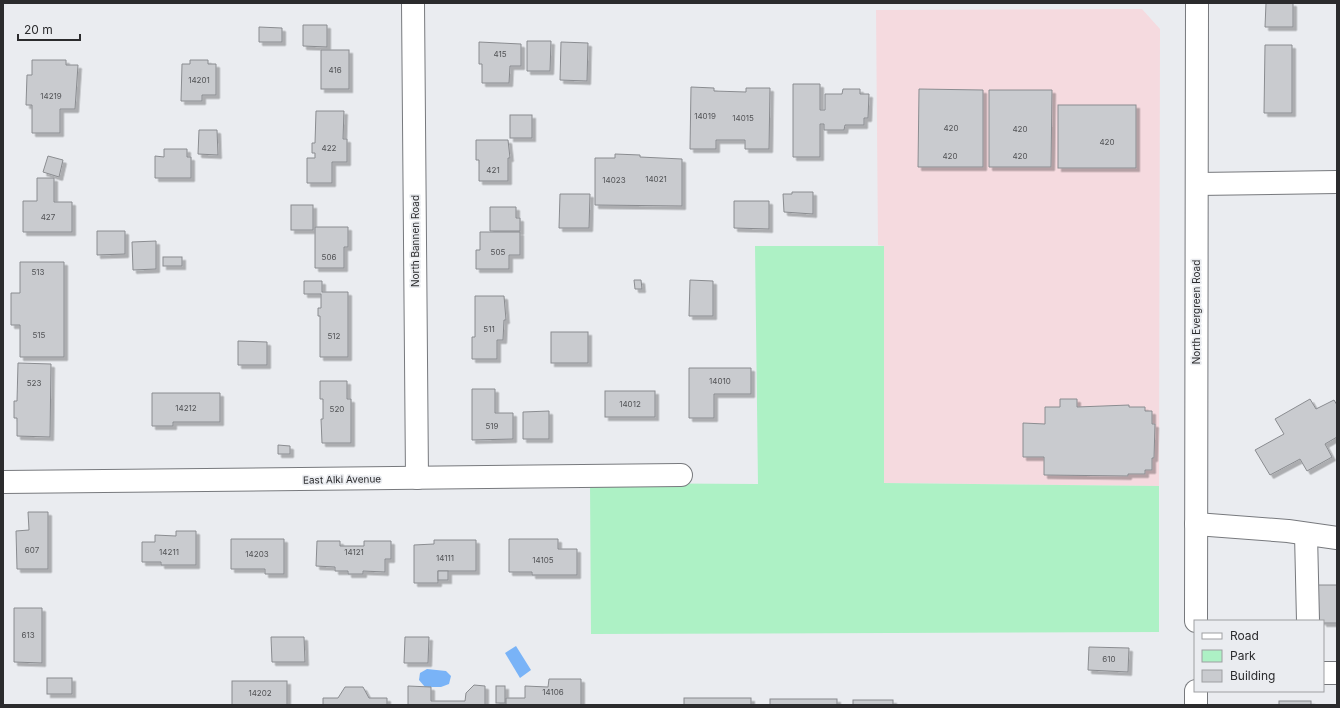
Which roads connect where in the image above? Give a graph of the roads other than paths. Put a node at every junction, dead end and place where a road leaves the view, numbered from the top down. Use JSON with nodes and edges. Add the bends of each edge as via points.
{"nodes":[{"id":1,"x":414,"y":3,"type":"edge"},
{"id":2,"x":1197,"y":3,"type":"edge"},
{"id":3,"x":1337,"y":182,"type":"edge"},
{"id":4,"x":1197,"y":184,"type":"junction"},
{"id":5,"x":680,"y":475,"type":"dead end"},
{"id":6,"x":417,"y":478,"type":"junction"},
{"id":7,"x":3,"y":482,"type":"edge"},
{"id":8,"x":1196,"y":524,"type":"junction"},
{"id":9,"x":1306,"y":534,"type":"junction"},
{"id":10,"x":1337,"y":538,"type":"edge"},
{"id":11,"x":1196,"y":620,"type":"edge"},
{"id":12,"x":1308,"y":620,"type":"edge"},
{"id":13,"x":1324,"y":673,"type":"edge"},
{"id":14,"x":1337,"y":673,"type":"edge"},
{"id":15,"x":1196,"y":692,"type":"edge"},
{"id":16,"x":1196,"y":705,"type":"edge"}],
"edges":[{"from":1,"to":6,"type":"street","name":"North Bannen Road"},
{"from":2,"to":4,"type":"street","name":"North Evergreen Road"},
{"from":3,"to":4,"type":"street"},
{"from":4,"to":8,"type":"street","name":"North Evergreen Road"},
{"from":5,"to":6,"type":"street","name":"East Alki Avenue"},
{"from":6,"to":7,"type":"street","name":"East Alki Avenue"},
{"from":8,"to":9,"type":"street"},
{"from":8,"to":11,"type":"street","name":"North Evergreen Road"},
{"from":9,"to":10,"type":"street"},
{"from":9,"to":12,"type":"street"},
{"from":13,"to":14,"type":"street"},
{"from":15,"to":16,"type":"street"}]}
